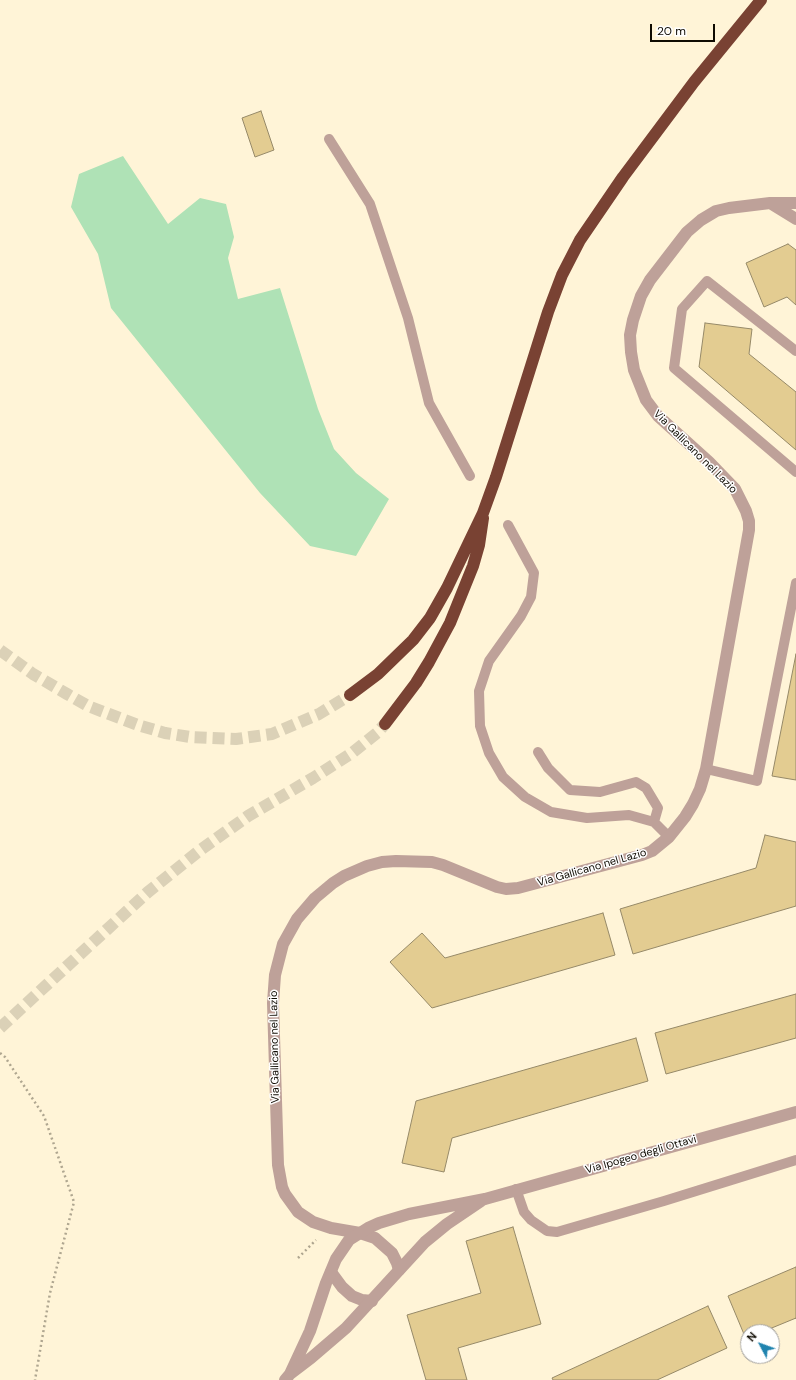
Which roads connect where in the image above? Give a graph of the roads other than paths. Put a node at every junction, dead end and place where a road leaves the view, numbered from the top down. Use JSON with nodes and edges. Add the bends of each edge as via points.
{"nodes":[{"id":1,"x":761,"y":0,"type":"edge"},
{"id":2,"x":329,"y":139,"type":"dead end"},
{"id":3,"x":770,"y":203,"type":"junction"},
{"id":4,"x":796,"y":203,"type":"edge"},
{"id":5,"x":796,"y":219,"type":"edge"},
{"id":6,"x":796,"y":351,"type":"edge"},
{"id":7,"x":796,"y":472,"type":"edge"},
{"id":8,"x":470,"y":476,"type":"dead end"},
{"id":9,"x":483,"y":513,"type":"junction"},
{"id":10,"x":508,"y":525,"type":"dead end"},
{"id":11,"x":796,"y":583,"type":"edge"},
{"id":12,"x":350,"y":695,"type":"tunnel mouth"},
{"id":13,"x":384,"y":724,"type":"tunnel mouth"},
{"id":14,"x":538,"y":752,"type":"dead end"},
{"id":15,"x":706,"y":769,"type":"junction"},
{"id":16,"x":654,"y":822,"type":"junction"},
{"id":17,"x":669,"y":837,"type":"junction"},
{"id":18,"x":796,"y":1112,"type":"edge"},
{"id":19,"x":796,"y":1160,"type":"edge"},
{"id":20,"x":516,"y":1189,"type":"junction"},
{"id":21,"x":485,"y":1198,"type":"junction"},
{"id":22,"x":360,"y":1233,"type":"junction"},
{"id":23,"x":399,"y":1270,"type":"junction"},
{"id":24,"x":331,"y":1272,"type":"junction"},
{"id":25,"x":372,"y":1301,"type":"junction"},
{"id":26,"x":288,"y":1377,"type":"edge"}],
"edges":[{"from":1,"to":9,"type":"highway","via":[[694,82],[580,240],[562,275],[548,312]]},
{"from":2,"to":8,"type":"lane","via":[[370,204],[408,318],[429,403]]},
{"from":3,"to":4,"type":"street","name":"Via Gallicano nel Lazio"},
{"from":3,"to":5,"type":"street"},
{"from":3,"to":15,"type":"street","name":"Via Gallicano nel Lazio","via":[[716,211],[687,232],[650,280],[641,296],[632,320],[630,335],[634,370],[646,400],[658,416],[735,489],[749,521]]},
{"from":6,"to":7,"type":"lane","via":[[707,281],[682,309],[674,368]]},
{"from":9,"to":12,"type":"highway","via":[[447,588],[423,628],[388,665]]},
{"from":9,"to":13,"type":"highway","via":[[480,545],[450,622],[416,683]]},
{"from":10,"to":16,"type":"lane","via":[[534,572],[531,597],[521,616],[489,661],[479,691],[480,726],[489,753],[503,777],[525,797],[551,812],[587,818],[629,815]]},
{"from":11,"to":15,"type":"lane","via":[[757,781]]},
{"from":14,"to":16,"type":"lane","via":[[548,768],[570,790],[600,792],[636,782],[646,788],[658,808]]},
{"from":15,"to":17,"type":"street","name":"Via Gallicano nel Lazio","via":[[693,804]]},
{"from":16,"to":17,"type":"lane"},
{"from":17,"to":22,"type":"street","name":"Via Gallicano nel Lazio","via":[[642,856],[512,889],[498,887],[432,862],[382,862],[344,876],[305,908],[283,944],[275,975],[273,1003],[278,1173],[285,1194],[305,1218],[322,1226]]},
{"from":18,"to":20,"type":"street","name":"Via Ipogeo degli Ottavi"},
{"from":19,"to":20,"type":"lane","via":[[557,1232],[547,1231],[530,1220],[524,1212]]},
{"from":20,"to":21,"type":"street","name":"Via Ipogeo degli Ottavi"},
{"from":21,"to":22,"type":"street","name":"Via Ipogeo degli Ottavi","via":[[409,1214],[378,1223]]},
{"from":21,"to":23,"type":"street","name":"Via Ipogeo degli Ottavi","via":[[435,1233]]},
{"from":22,"to":23,"type":"street","via":[[375,1238],[386,1247]]},
{"from":22,"to":24,"type":"street","name":"Via Ipogeo degli Ottavi","via":[[344,1246]]},
{"from":23,"to":25,"type":"street","name":"Via Ipogeo degli Ottavi"},
{"from":24,"to":25,"type":"street","via":[[352,1296]]},
{"from":24,"to":26,"type":"street","name":"Via Ipogeo degli Ottavi","via":[[310,1331]]},
{"from":25,"to":26,"type":"street","name":"Via Ipogeo degli Ottavi","via":[[335,1338]]}]}
